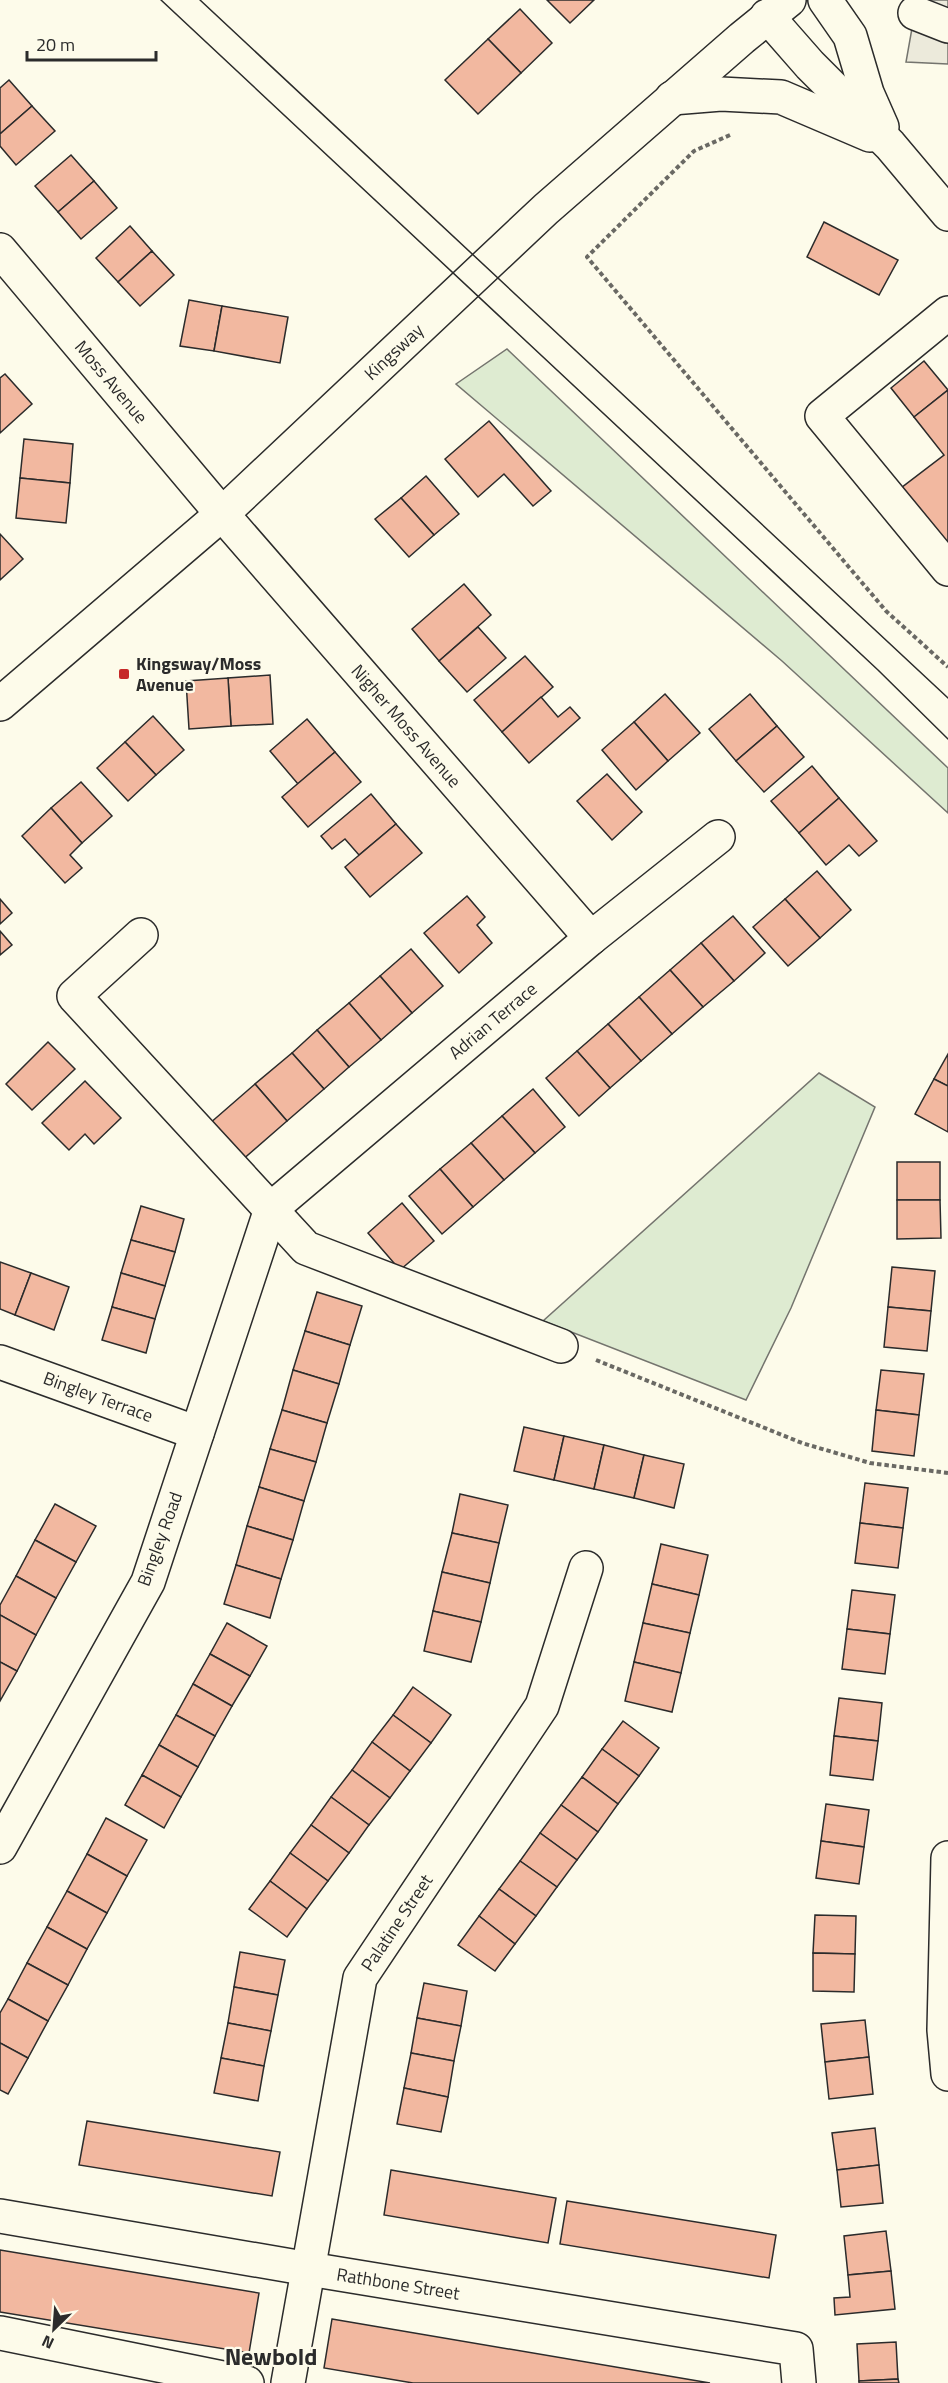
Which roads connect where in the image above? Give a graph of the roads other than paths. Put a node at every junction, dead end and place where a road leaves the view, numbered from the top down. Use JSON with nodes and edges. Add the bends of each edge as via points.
{"nodes":[{"id":1,"x":825,"y":0,"type":"edge"},
{"id":2,"x":778,"y":8,"type":"edge"},
{"id":3,"x":915,"y":13,"type":"dead end"},
{"id":4,"x":948,"y":26,"type":"edge"},
{"id":5,"x":672,"y":98,"type":"junction"},
{"id":6,"x":890,"y":145,"type":"junction"},
{"id":7,"x":948,"y":214,"type":"edge"},
{"id":8,"x":0,"y":250,"type":"edge"},
{"id":9,"x":948,"y":313,"type":"edge"},
{"id":10,"x":222,"y":514,"type":"junction"},
{"id":11,"x":948,"y":569,"type":"edge"},
{"id":12,"x":0,"y":704,"type":"edge"},
{"id":13,"x":718,"y":837,"type":"dead end"},
{"id":14,"x":141,"y":935,"type":"dead end"},
{"id":15,"x":591,"y":938,"type":"junction"},
{"id":16,"x":271,"y":1209,"type":"junction"},
{"id":17,"x":561,"y":1346,"type":"road end"},
{"id":18,"x":0,"y":1362,"type":"edge"},
{"id":19,"x":197,"y":1433,"type":"junction"},
{"id":20,"x":586,"y":1568,"type":"dead end"},
{"id":21,"x":0,"y":1847,"type":"edge"},
{"id":22,"x":948,"y":1868,"type":"edge"},
{"id":23,"x":946,"y":2028,"type":"edge"},
{"id":24,"x":948,"y":2074,"type":"edge"},
{"id":25,"x":0,"y":2216,"type":"edge"},
{"id":26,"x":309,"y":2269,"type":"junction"},
{"id":27,"x":0,"y":2333,"type":"edge"},
{"id":28,"x":247,"y":2383,"type":"edge"},
{"id":29,"x":288,"y":2383,"type":"edge"},
{"id":30,"x":799,"y":2383,"type":"edge"}],
"edges":[{"from":1,"to":6,"type":"street","via":[[850,36],[867,93]]},
{"from":2,"to":5,"type":"street","name":"Kingsway"},
{"from":2,"to":6,"type":"street","via":[[810,65]]},
{"from":3,"to":4,"type":"street"},
{"from":5,"to":6,"type":"street","via":[[721,94],[782,97]]},
{"from":5,"to":10,"type":"street","name":"Kingsway","via":[[546,209]]},
{"from":6,"to":7,"type":"street"},
{"from":8,"to":10,"type":"street","name":"Moss Avenue"},
{"from":9,"to":11,"type":"street","via":[[822,416]]},
{"from":10,"to":12,"type":"street","name":"Kingsway"},
{"from":10,"to":15,"type":"street","name":"Nigher Moss Avenue"},
{"from":13,"to":15,"type":"street","name":"Adrian Terrace"},
{"from":14,"to":16,"type":"street","via":[[74,996]]},
{"from":15,"to":16,"type":"street","name":"Adrian Terrace"},
{"from":16,"to":17,"type":"street","via":[[306,1248]]},
{"from":16,"to":19,"type":"street","name":"Bingley Road"},
{"from":18,"to":19,"type":"street","name":"Bingley Terrace"},
{"from":19,"to":21,"type":"street","name":"Bingley Road","via":[[148,1581]]},
{"from":20,"to":26,"type":"street","name":"Palatine Street","via":[[542,1706],[360,1978]]},
{"from":22,"to":23,"type":"street"},
{"from":23,"to":24,"type":"street"},
{"from":25,"to":26,"type":"street","name":"Rathbone Street"},
{"from":26,"to":29,"type":"street","name":"Palatine Street"},
{"from":26,"to":30,"type":"street","name":"Rathbone Street","via":[[796,2349]]},
{"from":27,"to":28,"type":"street"}]}
